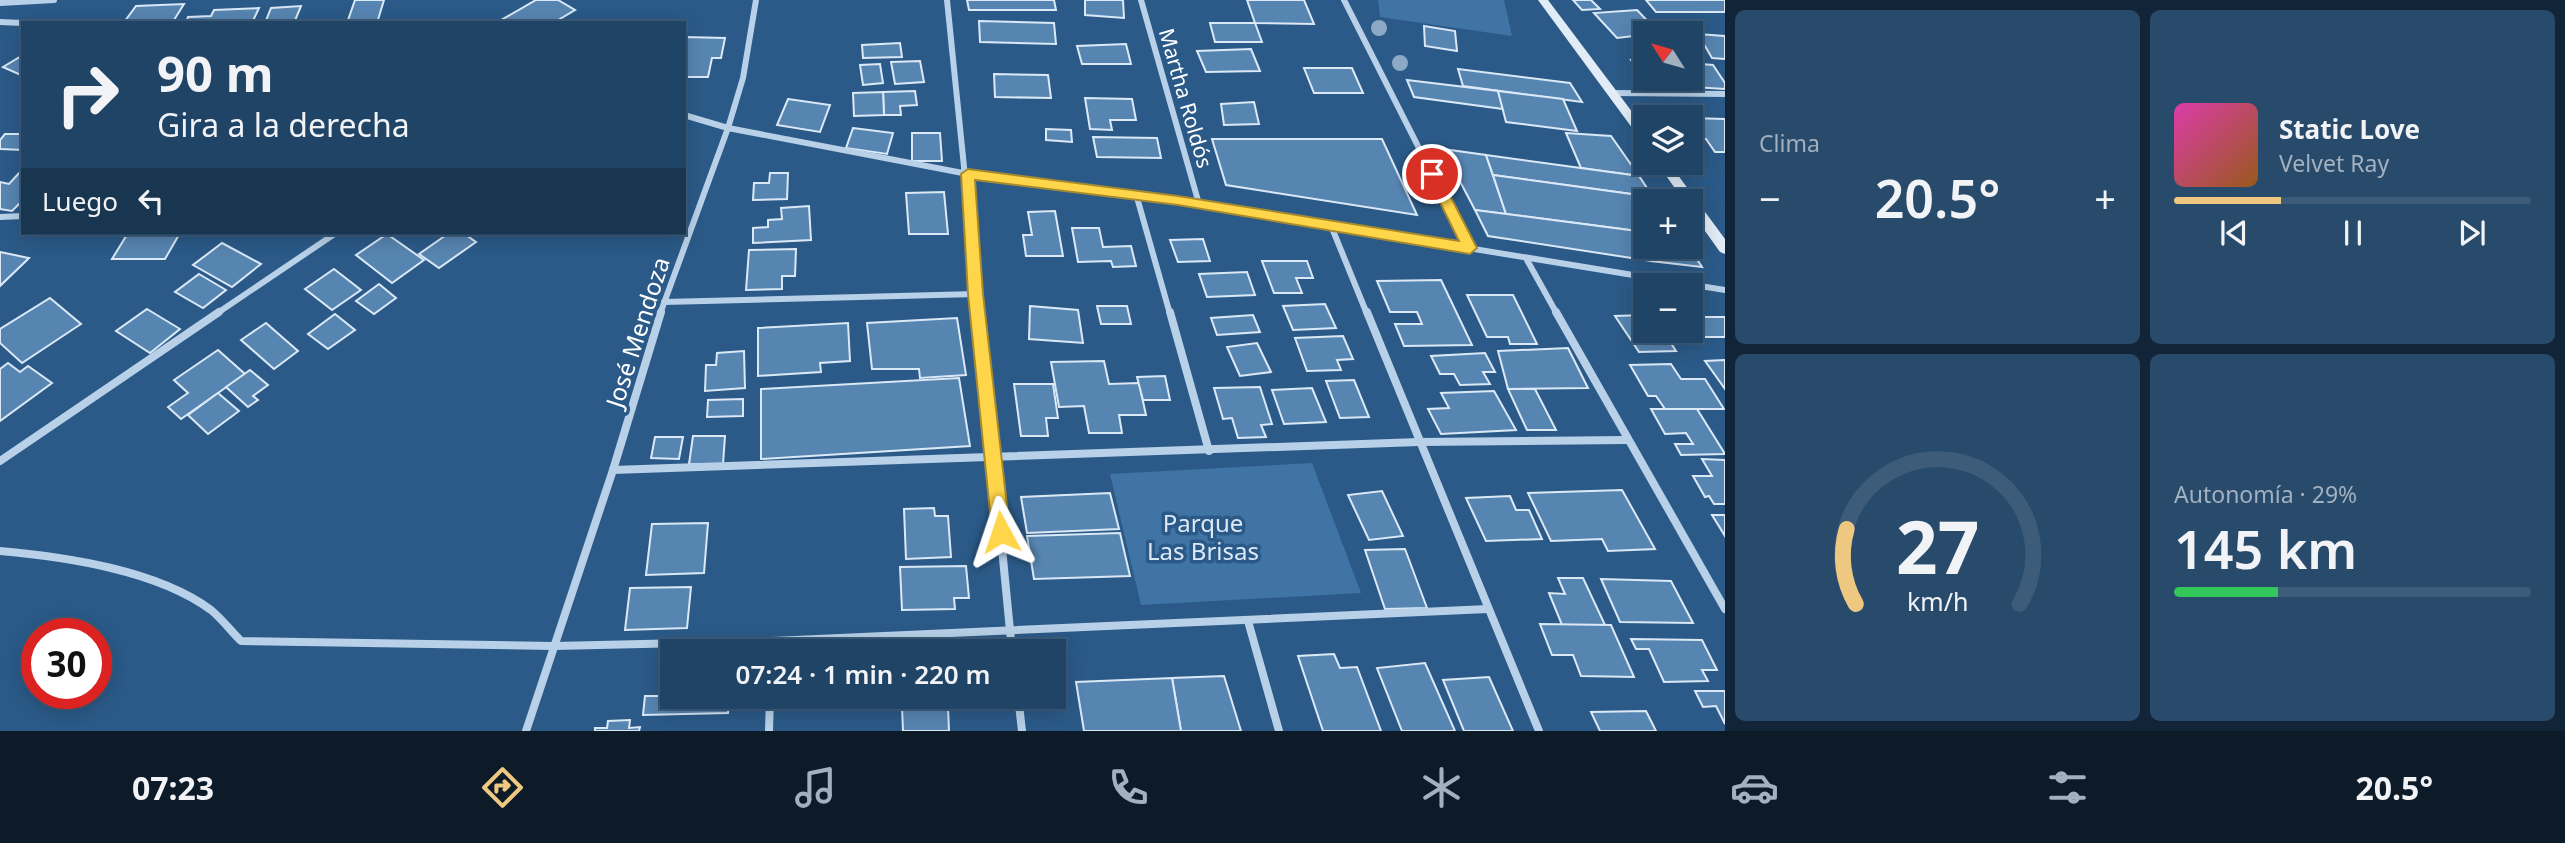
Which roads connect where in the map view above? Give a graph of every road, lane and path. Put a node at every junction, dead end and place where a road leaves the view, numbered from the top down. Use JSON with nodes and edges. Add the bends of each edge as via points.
{"nodes":[{"id":1,"x":54,"y":0,"type":"edge"},
{"id":2,"x":756,"y":0,"type":"edge"},
{"id":3,"x":947,"y":0,"type":"edge"},
{"id":4,"x":1142,"y":0,"type":"edge"},
{"id":5,"x":1344,"y":0,"type":"edge"},
{"id":6,"x":1543,"y":0,"type":"edge"},
{"id":7,"x":0,"y":3,"type":"edge"},
{"id":8,"x":0,"y":22,"type":"edge"},
{"id":9,"x":21,"y":23,"type":"edge"},
{"id":10,"x":1613,"y":93,"type":"junction"},
{"id":11,"x":1725,"y":94,"type":"edge"},
{"id":12,"x":686,"y":116,"type":"edge"},
{"id":13,"x":1633,"y":120,"type":"edge"},
{"id":14,"x":728,"y":128,"type":"junction"},
{"id":15,"x":968,"y":174,"type":"junction"},
{"id":16,"x":1672,"y":175,"type":"edge"},
{"id":17,"x":1136,"y":194,"type":"junction"},
{"id":18,"x":1199,"y":204,"type":"junction"},
{"id":19,"x":21,"y":214,"type":"edge"},
{"id":20,"x":0,"y":217,"type":"edge"},
{"id":21,"x":1332,"y":228,"type":"junction"},
{"id":22,"x":334,"y":235,"type":"edge"},
{"id":23,"x":1470,"y":248,"type":"junction"},
{"id":24,"x":1725,"y":249,"type":"edge"},
{"id":25,"x":1527,"y":260,"type":"junction"},
{"id":26,"x":1725,"y":290,"type":"edge"},
{"id":27,"x":976,"y":294,"type":"junction"},
{"id":28,"x":664,"y":302,"type":"junction"},
{"id":29,"x":1626,"y":440,"type":"junction"},
{"id":30,"x":1419,"y":442,"type":"junction"},
{"id":31,"x":1209,"y":451,"type":"junction"},
{"id":32,"x":993,"y":457,"type":"junction"},
{"id":33,"x":0,"y":461,"type":"edge"},
{"id":34,"x":613,"y":470,"type":"junction"},
{"id":35,"x":0,"y":551,"type":"edge"},
{"id":36,"x":1488,"y":609,"type":"junction"},
{"id":37,"x":1725,"y":609,"type":"edge"},
{"id":38,"x":1248,"y":621,"type":"junction"},
{"id":39,"x":1010,"y":631,"type":"junction"},
{"id":40,"x":820,"y":639,"type":"edge"},
{"id":41,"x":1011,"y":639,"type":"edge"},
{"id":42,"x":660,"y":644,"type":"edge"},
{"id":43,"x":554,"y":646,"type":"junction"},
{"id":44,"x":770,"y":709,"type":"edge"},
{"id":45,"x":1019,"y":709,"type":"edge"},
{"id":46,"x":526,"y":731,"type":"edge"},
{"id":47,"x":769,"y":731,"type":"edge"},
{"id":48,"x":1022,"y":731,"type":"edge"},
{"id":49,"x":1279,"y":731,"type":"edge"},
{"id":50,"x":1539,"y":731,"type":"edge"}],
"edges":[{"from":1,"to":7,"type":"street"},
{"from":2,"to":14,"type":"street","name":"José Mendoza","via":[[743,78]]},
{"from":3,"to":15,"type":"street"},
{"from":4,"to":18,"type":"street","name":"Martha Roldós"},
{"from":5,"to":23,"type":"street"},
{"from":6,"to":10,"type":"street"},
{"from":8,"to":9,"type":"street"},
{"from":10,"to":11,"type":"street"},
{"from":10,"to":13,"type":"street"},
{"from":12,"to":14,"type":"street"},
{"from":14,"to":15,"type":"street"},
{"from":14,"to":28,"type":"street","name":"José Mendoza"},
{"from":15,"to":17,"type":"street"},
{"from":15,"to":27,"type":"street"},
{"from":16,"to":24,"type":"street"},
{"from":17,"to":18,"type":"street"},
{"from":17,"to":31,"type":"street"},
{"from":18,"to":21,"type":"street"},
{"from":19,"to":20,"type":"street"},
{"from":21,"to":23,"type":"street"},
{"from":21,"to":30,"type":"street"},
{"from":22,"to":33,"type":"street"},
{"from":23,"to":25,"type":"street"},
{"from":25,"to":26,"type":"street"},
{"from":25,"to":29,"type":"street"},
{"from":27,"to":28,"type":"street"},
{"from":27,"to":32,"type":"street"},
{"from":28,"to":34,"type":"street","name":"José Mendoza"},
{"from":29,"to":30,"type":"street"},
{"from":29,"to":37,"type":"street"},
{"from":30,"to":31,"type":"street"},
{"from":30,"to":36,"type":"street"},
{"from":31,"to":32,"type":"street"},
{"from":32,"to":34,"type":"street"},
{"from":32,"to":39,"type":"street"},
{"from":34,"to":43,"type":"street","name":"José Mendoza"},
{"from":35,"to":43,"type":"street","via":[[43,554],[168,588],[210,609],[241,641]]},
{"from":36,"to":38,"type":"street"},
{"from":36,"to":50,"type":"street"},
{"from":38,"to":39,"type":"street"},
{"from":38,"to":49,"type":"street"},
{"from":39,"to":40,"type":"street"},
{"from":39,"to":41,"type":"street"},
{"from":42,"to":43,"type":"street"},
{"from":43,"to":46,"type":"street","name":"José Mendoza"},
{"from":44,"to":47,"type":"street"},
{"from":45,"to":48,"type":"street"}]}
